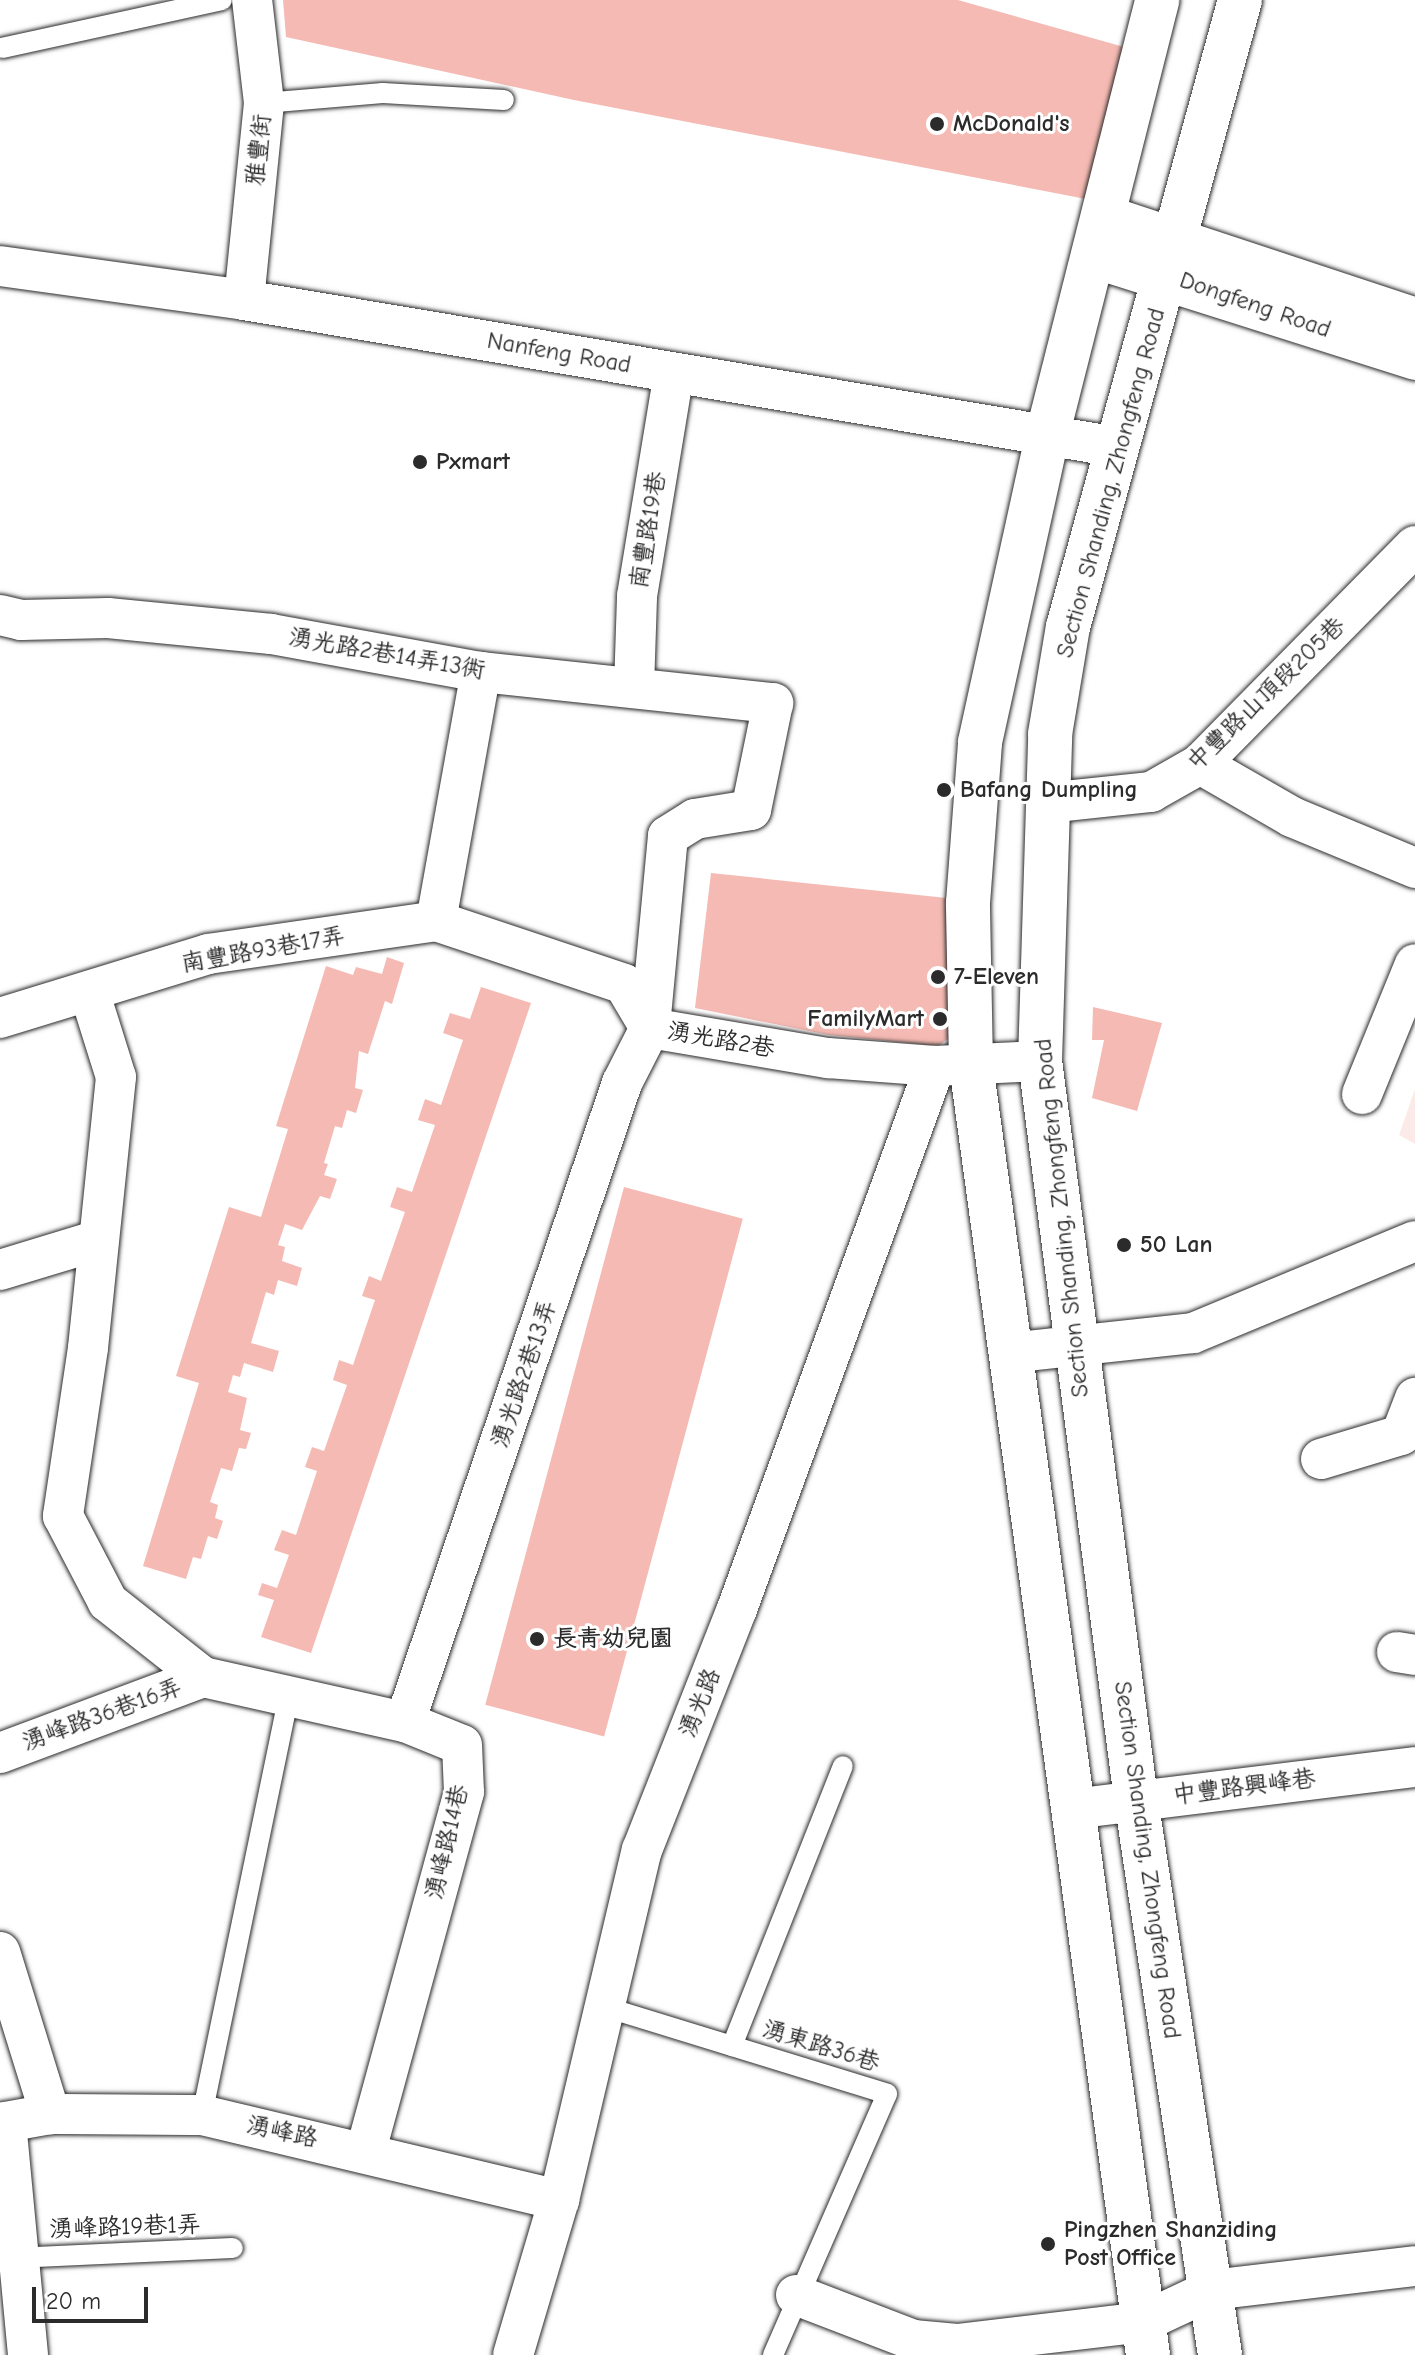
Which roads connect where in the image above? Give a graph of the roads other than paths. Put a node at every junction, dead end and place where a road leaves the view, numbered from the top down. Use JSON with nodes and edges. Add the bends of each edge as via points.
{"nodes":[{"id":1,"x":222,"y":0,"type":"edge"},
{"id":2,"x":252,"y":0,"type":"edge"},
{"id":3,"x":1157,"y":0,"type":"edge"},
{"id":4,"x":1240,"y":0,"type":"edge"},
{"id":5,"x":2,"y":48,"type":"dead end"},
{"id":6,"x":504,"y":100,"type":"dead end"},
{"id":7,"x":264,"y":103,"type":"junction"},
{"id":8,"x":1099,"y":236,"type":"junction"},
{"id":9,"x":1173,"y":257,"type":"junction"},
{"id":10,"x":0,"y":266,"type":"edge"},
{"id":11,"x":244,"y":300,"type":"junction"},
{"id":12,"x":1415,"y":320,"type":"edge"},
{"id":13,"x":1415,"y":358,"type":"edge"},
{"id":14,"x":674,"y":373,"type":"junction"},
{"id":15,"x":1047,"y":436,"type":"junction"},
{"id":16,"x":1117,"y":447,"type":"junction"},
{"id":17,"x":1415,"y":546,"type":"edge"},
{"id":18,"x":0,"y":615,"type":"edge"},
{"id":19,"x":481,"y":672,"type":"junction"},
{"id":20,"x":634,"y":688,"type":"junction"},
{"id":21,"x":1200,"y":764,"type":"junction"},
{"id":22,"x":1046,"y":803,"type":"junction"},
{"id":23,"x":1415,"y":868,"type":"edge"},
{"id":24,"x":436,"y":921,"type":"junction"},
{"id":25,"x":1415,"y":964,"type":"edge"},
{"id":26,"x":89,"y":991,"type":"junction"},
{"id":27,"x":0,"y":1018,"type":"edge"},
{"id":28,"x":650,"y":1028,"type":"junction"},
{"id":29,"x":1040,"y":1061,"type":"junction"},
{"id":30,"x":953,"y":1065,"type":"junction"},
{"id":31,"x":1362,"y":1094,"type":"dead end"},
{"id":32,"x":99,"y":1240,"type":"junction"},
{"id":33,"x":1415,"y":1241,"type":"edge"},
{"id":34,"x":0,"y":1270,"type":"edge"},
{"id":35,"x":1076,"y":1347,"type":"junction"},
{"id":36,"x":1009,"y":1353,"type":"junction"},
{"id":37,"x":1415,"y":1398,"type":"edge"},
{"id":38,"x":1321,"y":1459,"type":"dead end"},
{"id":39,"x":203,"y":1677,"type":"junction"},
{"id":40,"x":289,"y":1695,"type":"junction"},
{"id":41,"x":405,"y":1722,"type":"junction"},
{"id":42,"x":0,"y":1753,"type":"edge"},
{"id":43,"x":843,"y":1766,"type":"dead end"},
{"id":44,"x":1415,"y":1767,"type":"edge"},
{"id":45,"x":1136,"y":1799,"type":"junction"},
{"id":46,"x":1073,"y":1809,"type":"junction"},
{"id":47,"x":0,"y":1952,"type":"edge"},
{"id":48,"x":605,"y":2007,"type":"junction"},
{"id":49,"x":732,"y":2046,"type":"junction"},
{"id":50,"x":50,"y":2114,"type":"junction"},
{"id":51,"x":202,"y":2115,"type":"junction"},
{"id":52,"x":3,"y":2123,"type":"edge"},
{"id":53,"x":366,"y":2151,"type":"junction"},
{"id":54,"x":559,"y":2200,"type":"junction"},
{"id":55,"x":233,"y":2248,"type":"dead end"},
{"id":56,"x":9,"y":2258,"type":"edge"},
{"id":57,"x":1415,"y":2266,"type":"edge"},
{"id":58,"x":1211,"y":2290,"type":"junction"},
{"id":59,"x":796,"y":2295,"type":"junction"},
{"id":60,"x":1145,"y":2339,"type":"edge"},
{"id":61,"x":957,"y":2350,"type":"edge"},
{"id":62,"x":28,"y":2355,"type":"edge"},
{"id":63,"x":513,"y":2355,"type":"edge"},
{"id":64,"x":773,"y":2355,"type":"edge"},
{"id":65,"x":1220,"y":2355,"type":"edge"}],
"edges":[{"from":1,"to":5,"type":"lane"},
{"from":2,"to":7,"type":"street","name":"雅豐街"},
{"from":3,"to":8,"type":"main road"},
{"from":4,"to":9,"type":"main road","name":"Section Shanding, Zhongfeng Road"},
{"from":6,"to":7,"type":"lane","via":[[383,93]]},
{"from":7,"to":11,"type":"street","name":"雅豐街"},
{"from":8,"to":9,"type":"main road","name":"Dongfeng Road"},
{"from":8,"to":15,"type":"main road"},
{"from":9,"to":12,"type":"main road","name":"Dongfeng Road"},
{"from":9,"to":13,"type":"main road","name":"Dongfeng Road"},
{"from":9,"to":16,"type":"main road","name":"Section Shanding, Zhongfeng Road"},
{"from":10,"to":11,"type":"street","name":"Nanfeng Road"},
{"from":11,"to":14,"type":"street","name":"Nanfeng Road"},
{"from":14,"to":15,"type":"street","name":"Nanfeng Road"},
{"from":14,"to":20,"type":"street","name":"南豐路19巷","via":[[637,596]]},
{"from":15,"to":16,"type":"street","name":"Nanfeng Road"},
{"from":15,"to":30,"type":"main road","via":[[980,742]]},
{"from":16,"to":22,"type":"main road","name":"Section Shanding, Zhongfeng Road","via":[[1068,627],[1050,734]]},
{"from":17,"to":21,"type":"street","name":"中豐路山頂段205巷"},
{"from":18,"to":19,"type":"street","name":"湧光路2巷14弄13衖","via":[[108,618],[271,634]]},
{"from":19,"to":20,"type":"street","name":"湧光路2巷14弄13衖"},
{"from":19,"to":24,"type":"street"},
{"from":20,"to":28,"type":"street","name":"湧光路2巷14弄13衖","via":[[773,703],[751,810],[695,819],[668,836]]},
{"from":21,"to":22,"type":"street","name":"中豐路山頂段205巷","via":[[1151,792]]},
{"from":21,"to":23,"type":"street","via":[[1292,817]]},
{"from":22,"to":29,"type":"main road","name":"Section Shanding, Zhongfeng Road"},
{"from":24,"to":26,"type":"street","name":"南豐路93巷17弄","via":[[208,954]]},
{"from":24,"to":28,"type":"street","name":"湧光路2巷","via":[[624,984]]},
{"from":25,"to":31,"type":"street"},
{"from":26,"to":27,"type":"street","name":"南豐路93巷17弄"},
{"from":26,"to":32,"type":"street","via":[[116,1077]]},
{"from":28,"to":30,"type":"street","name":"湧光路2巷","via":[[828,1058]]},
{"from":28,"to":41,"type":"street","name":"湧光路2巷13弄","via":[[622,1083]]},
{"from":29,"to":30,"type":"street","name":"湧光路2巷"},
{"from":29,"to":35,"type":"main road","name":"Section Shanding, Zhongfeng Road"},
{"from":30,"to":36,"type":"main road"},
{"from":30,"to":48,"type":"street","name":"湧光路","via":[[642,1850]]},
{"from":32,"to":34,"type":"street"},
{"from":32,"to":39,"type":"street","via":[[63,1516],[108,1602]]},
{"from":33,"to":35,"type":"street","via":[[1193,1333]]},
{"from":35,"to":36,"type":"street"},
{"from":35,"to":45,"type":"main road","name":"Section Shanding, Zhongfeng Road"},
{"from":36,"to":46,"type":"main road"},
{"from":37,"to":38,"type":"street","via":[[1401,1435]]},
{"from":39,"to":40,"type":"street","name":"湧峰路14巷"},
{"from":39,"to":42,"type":"street","name":"湧峰路36巷16弄"},
{"from":40,"to":41,"type":"street","name":"湧峰路14巷"},
{"from":40,"to":51,"type":"lane"},
{"from":41,"to":53,"type":"street","name":"湧峰路14巷","via":[[462,1745],[464,1792]]},
{"from":43,"to":49,"type":"lane"},
{"from":44,"to":45,"type":"street","name":"中豐路興峰巷"},
{"from":45,"to":46,"type":"street","name":"中豐路興峰巷"},
{"from":45,"to":58,"type":"main road","name":"Section Shanding, Zhongfeng Road"},
{"from":46,"to":60,"type":"main road"},
{"from":47,"to":50,"type":"street"},
{"from":48,"to":49,"type":"lane","name":"湧東路36巷"},
{"from":48,"to":54,"type":"street","name":"湧光路"},
{"from":49,"to":59,"type":"lane","name":"湧東路36巷","via":[[887,2094]]},
{"from":50,"to":51,"type":"street","name":"湧峰路"},
{"from":50,"to":52,"type":"street","name":"湧峰路"},
{"from":51,"to":53,"type":"street","name":"湧峰路"},
{"from":52,"to":56,"type":"street"},
{"from":53,"to":54,"type":"street","name":"湧峰路"},
{"from":54,"to":63,"type":"street","name":"湧光路"},
{"from":55,"to":56,"type":"lane","name":"湧峰路19巷1弄"},
{"from":56,"to":62,"type":"street"},
{"from":57,"to":58,"type":"street"},
{"from":58,"to":60,"type":"street"},
{"from":58,"to":65,"type":"main road","name":"Section Shanding, Zhongfeng Road"},
{"from":59,"to":61,"type":"street","via":[[913,2340]]},
{"from":59,"to":64,"type":"lane","name":"湧東路36巷"},
{"from":60,"to":61,"type":"street"}]}
